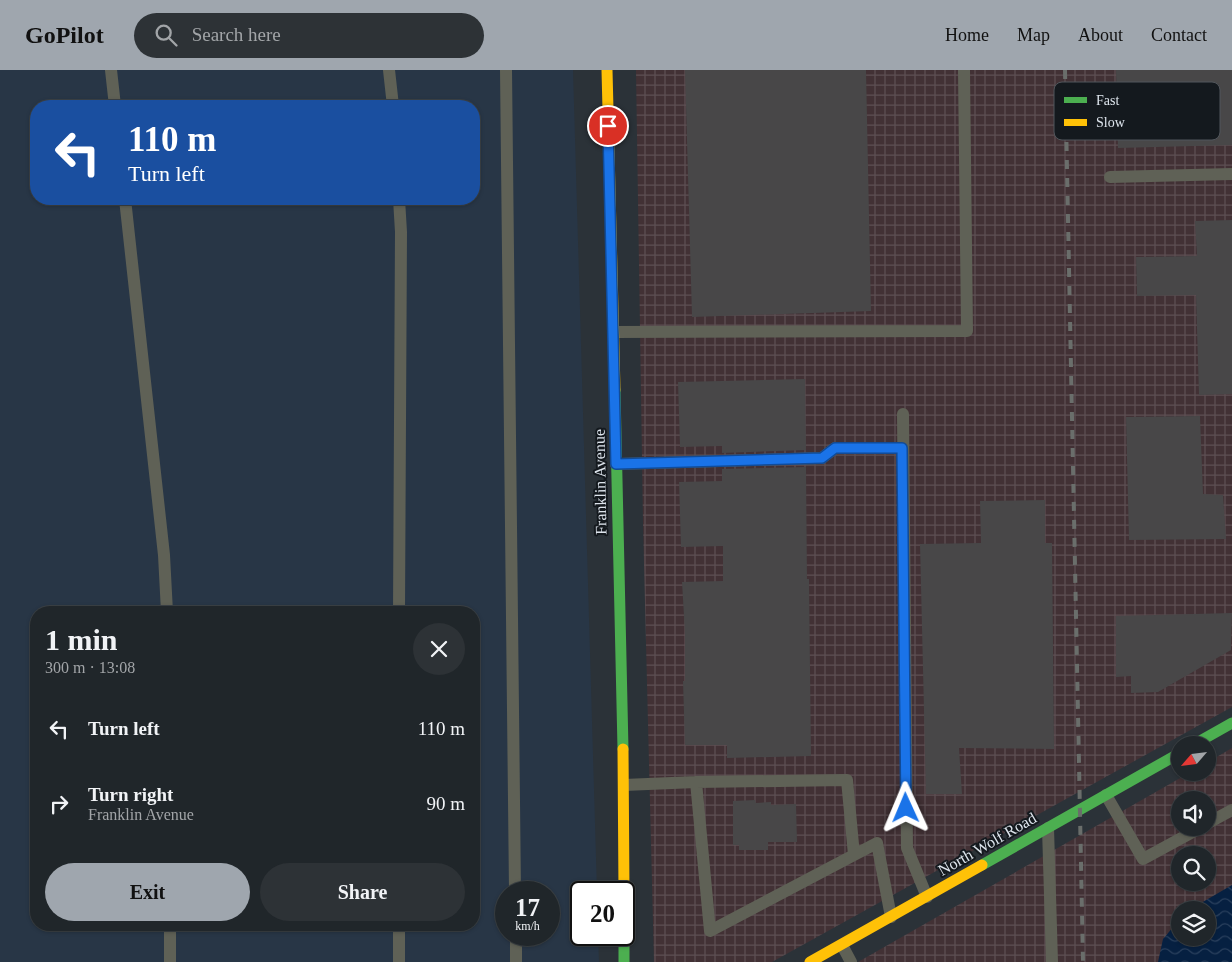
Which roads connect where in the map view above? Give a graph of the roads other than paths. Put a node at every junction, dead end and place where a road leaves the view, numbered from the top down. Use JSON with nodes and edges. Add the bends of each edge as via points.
{"nodes":[{"id":1,"x":111,"y":70,"type":"edge"},
{"id":2,"x":389,"y":70,"type":"edge"},
{"id":3,"x":506,"y":70,"type":"edge"},
{"id":4,"x":607,"y":70,"type":"edge"},
{"id":5,"x":964,"y":70,"type":"edge"},
{"id":6,"x":114,"y":100,"type":"edge"},
{"id":7,"x":392,"y":100,"type":"edge"},
{"id":8,"x":1232,"y":174,"type":"edge"},
{"id":9,"x":1110,"y":178,"type":"dead end"},
{"id":10,"x":126,"y":205,"type":"edge"},
{"id":11,"x":400,"y":205,"type":"edge"},
{"id":12,"x":613,"y":332,"type":"junction"},
{"id":13,"x":902,"y":414,"type":"dead end"},
{"id":14,"x":902,"y":448,"type":"junction"},
{"id":15,"x":616,"y":464,"type":"junction"},
{"id":16,"x":166,"y":606,"type":"edge"},
{"id":17,"x":399,"y":606,"type":"edge"},
{"id":18,"x":1232,"y":723,"type":"edge"},
{"id":19,"x":1209,"y":736,"type":"edge"},
{"id":20,"x":1171,"y":758,"type":"edge"},
{"id":21,"x":696,"y":782,"type":"junction"},
{"id":22,"x":624,"y":785,"type":"junction"},
{"id":23,"x":1106,"y":795,"type":"junction"},
{"id":24,"x":1232,"y":810,"type":"edge"},
{"id":25,"x":1216,"y":819,"type":"edge"},
{"id":26,"x":1048,"y":828,"type":"junction"},
{"id":27,"x":1185,"y":836,"type":"edge"},
{"id":28,"x":854,"y":855,"type":"junction"},
{"id":29,"x":515,"y":881,"type":"edge"},
{"id":30,"x":624,"y":881,"type":"edge"},
{"id":31,"x":927,"y":897,"type":"junction"},
{"id":32,"x":891,"y":917,"type":"junction"},
{"id":33,"x":170,"y":931,"type":"edge"},
{"id":34,"x":399,"y":931,"type":"edge"},
{"id":35,"x":842,"y":945,"type":"junction"},
{"id":36,"x":516,"y":946,"type":"edge"},
{"id":37,"x":624,"y":946,"type":"edge"},
{"id":38,"x":170,"y":962,"type":"edge"},
{"id":39,"x":400,"y":962,"type":"edge"},
{"id":40,"x":516,"y":962,"type":"edge"},
{"id":41,"x":624,"y":962,"type":"edge"},
{"id":42,"x":810,"y":962,"type":"edge"},
{"id":43,"x":851,"y":962,"type":"edge"},
{"id":44,"x":1052,"y":962,"type":"edge"}],
"edges":[{"from":1,"to":6,"type":"lane"},
{"from":2,"to":7,"type":"lane"},
{"from":3,"to":29,"type":"lane"},
{"from":4,"to":12,"type":"main road","name":"Franklin Avenue"},
{"from":5,"to":12,"type":"lane","via":[[967,331]]},
{"from":8,"to":9,"type":"lane"},
{"from":10,"to":16,"type":"lane","via":[[164,555]]},
{"from":11,"to":17,"type":"lane"},
{"from":12,"to":15,"type":"main road","name":"Franklin Avenue"},
{"from":13,"to":14,"type":"lane"},
{"from":14,"to":15,"type":"lane","via":[[835,448],[822,458]]},
{"from":14,"to":31,"type":"lane","via":[[907,848]]},
{"from":15,"to":22,"type":"main road","name":"Franklin Avenue"},
{"from":18,"to":19,"type":"main road"},
{"from":20,"to":23,"type":"main road","name":"North Wolf Road"},
{"from":21,"to":22,"type":"lane"},
{"from":21,"to":28,"type":"lane","via":[[848,780]]},
{"from":21,"to":28,"type":"lane","via":[[710,931]]},
{"from":22,"to":30,"type":"main road","name":"Franklin Avenue"},
{"from":23,"to":26,"type":"main road","name":"North Wolf Road"},
{"from":23,"to":27,"type":"lane","via":[[1143,859]]},
{"from":24,"to":25,"type":"lane"},
{"from":26,"to":31,"type":"main road","name":"North Wolf Road"},
{"from":26,"to":44,"type":"lane"},
{"from":28,"to":32,"type":"lane","via":[[877,843]]},
{"from":31,"to":32,"type":"main road","name":"North Wolf Road"},
{"from":32,"to":35,"type":"main road","name":"North Wolf Road"},
{"from":33,"to":38,"type":"lane"},
{"from":34,"to":39,"type":"lane"},
{"from":35,"to":42,"type":"main road","name":"North Wolf Road"},
{"from":35,"to":43,"type":"lane"},
{"from":36,"to":40,"type":"lane"},
{"from":37,"to":41,"type":"main road"}]}
